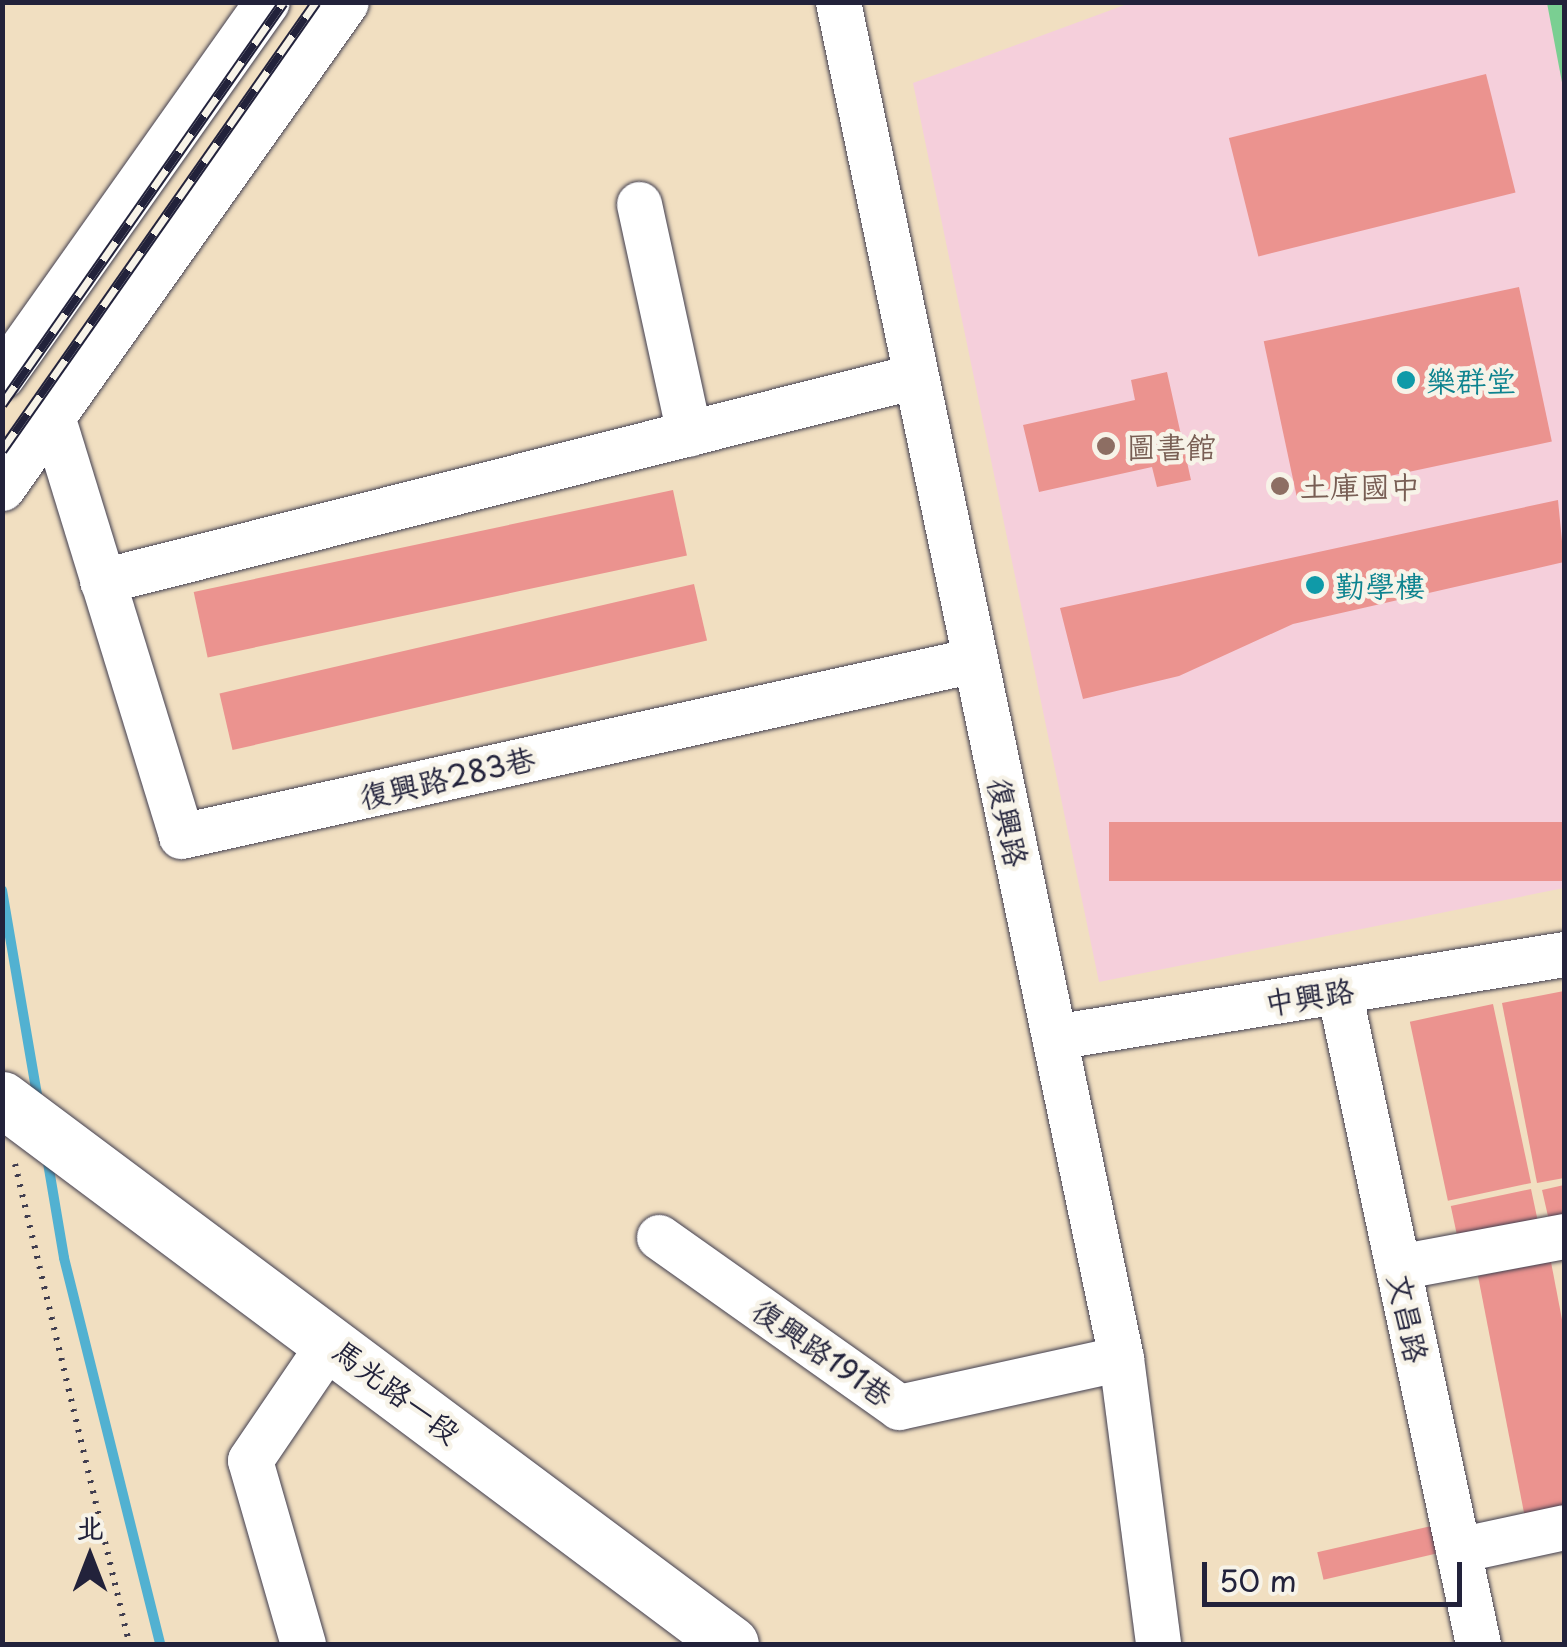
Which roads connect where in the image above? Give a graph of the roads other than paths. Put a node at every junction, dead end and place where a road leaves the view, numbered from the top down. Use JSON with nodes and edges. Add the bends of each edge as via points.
{"nodes":[{"id":1,"x":268,"y":2,"type":"edge"},
{"id":2,"x":346,"y":2,"type":"edge"},
{"id":3,"x":838,"y":2,"type":"edge"},
{"id":4,"x":639,"y":204,"type":"dead end"},
{"id":5,"x":2,"y":376,"type":"edge"},
{"id":6,"x":916,"y":376,"type":"junction"},
{"id":7,"x":53,"y":419,"type":"junction"},
{"id":8,"x":689,"y":434,"type":"junction"},
{"id":9,"x":2,"y":488,"type":"edge"},
{"id":10,"x":102,"y":581,"type":"junction"},
{"id":11,"x":974,"y":660,"type":"junction"},
{"id":12,"x":1564,"y":954,"type":"edge"},
{"id":13,"x":1339,"y":990,"type":"junction"},
{"id":14,"x":1054,"y":1038,"type":"junction"},
{"id":15,"x":25,"y":1127,"type":"edge"},
{"id":16,"x":660,"y":1236,"type":"dead end"},
{"id":17,"x":1564,"y":1236,"type":"edge"},
{"id":18,"x":1398,"y":1266,"type":"junction"},
{"id":19,"x":331,"y":1340,"type":"junction"},
{"id":20,"x":1121,"y":1358,"type":"junction"},
{"id":21,"x":1564,"y":1528,"type":"edge"},
{"id":22,"x":1458,"y":1550,"type":"junction"},
{"id":23,"x":303,"y":1644,"type":"edge"},
{"id":24,"x":731,"y":1644,"type":"edge"},
{"id":25,"x":1158,"y":1644,"type":"edge"},
{"id":26,"x":1478,"y":1644,"type":"edge"}],
"edges":[{"from":1,"to":5,"type":"street"},
{"from":2,"to":7,"type":"street"},
{"from":3,"to":6,"type":"street","name":"復興路"},
{"from":4,"to":8,"type":"street"},
{"from":6,"to":8,"type":"street"},
{"from":6,"to":11,"type":"street","name":"復興路"},
{"from":7,"to":9,"type":"street"},
{"from":7,"to":10,"type":"street","name":"復興路283巷"},
{"from":8,"to":10,"type":"street"},
{"from":10,"to":11,"type":"street","name":"復興路283巷","via":[[181,836]]},
{"from":11,"to":14,"type":"street","name":"復興路"},
{"from":12,"to":13,"type":"street","name":"中興路"},
{"from":13,"to":14,"type":"street","name":"中興路"},
{"from":13,"to":18,"type":"street","name":"文昌路"},
{"from":14,"to":20,"type":"street","name":"復興路"},
{"from":15,"to":19,"type":"main road","name":"馬光路一段"},
{"from":16,"to":20,"type":"street","name":"復興路191巷","via":[[899,1407]]},
{"from":17,"to":18,"type":"street"},
{"from":18,"to":22,"type":"street","name":"文昌路"},
{"from":19,"to":23,"type":"street","via":[[250,1460]]},
{"from":19,"to":24,"type":"main road","name":"馬光路一段"},
{"from":20,"to":25,"type":"street","name":"復興路"},
{"from":21,"to":22,"type":"street"},
{"from":22,"to":26,"type":"street","name":"文昌路"}]}
